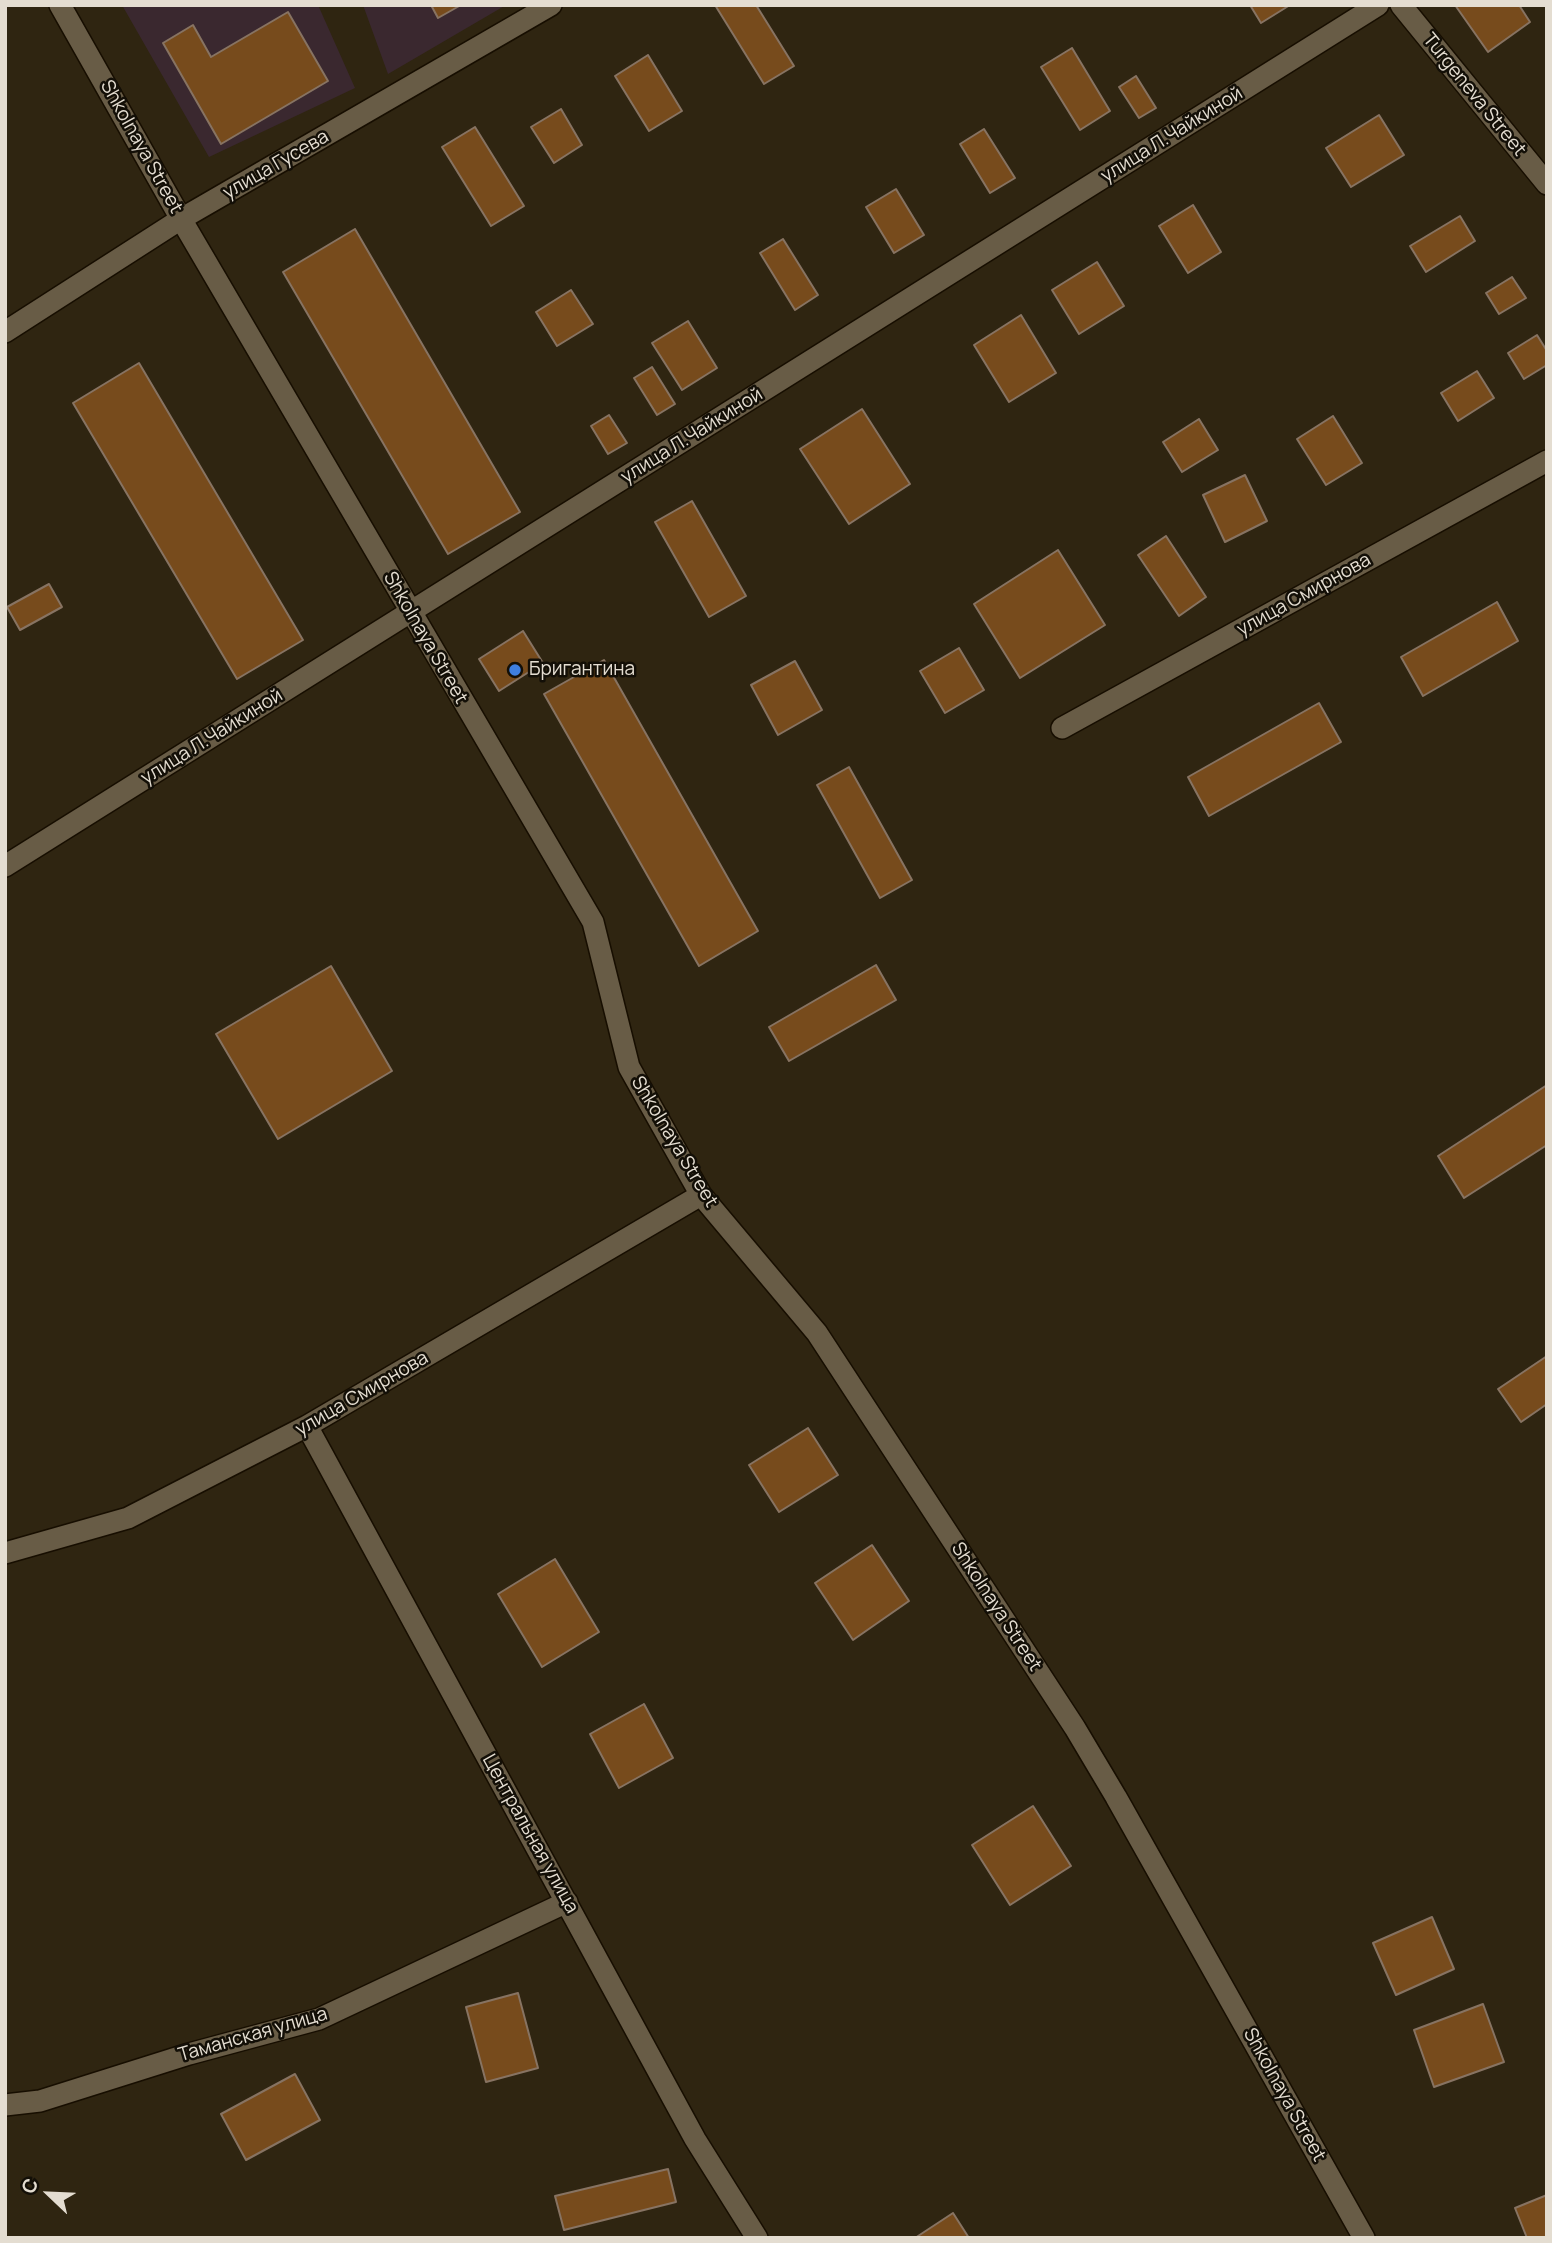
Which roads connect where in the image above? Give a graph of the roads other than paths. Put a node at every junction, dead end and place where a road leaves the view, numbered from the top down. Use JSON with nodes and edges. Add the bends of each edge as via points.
{"nodes":[{"id":1,"x":61,"y":5,"type":"edge"},
{"id":2,"x":551,"y":5,"type":"edge"},
{"id":3,"x":1378,"y":5,"type":"edge"},
{"id":4,"x":1401,"y":5,"type":"edge"},
{"id":5,"x":1547,"y":184,"type":"edge"},
{"id":6,"x":181,"y":219,"type":"junction"},
{"id":7,"x":5,"y":332,"type":"edge"},
{"id":8,"x":1547,"y":461,"type":"edge"},
{"id":9,"x":410,"y":613,"type":"junction"},
{"id":10,"x":1062,"y":728,"type":"dead end"},
{"id":11,"x":5,"y":866,"type":"edge"},
{"id":12,"x":701,"y":1195,"type":"junction"},
{"id":13,"x":307,"y":1426,"type":"junction"},
{"id":14,"x":5,"y":1553,"type":"edge"},
{"id":15,"x":567,"y":1902,"type":"junction"},
{"id":16,"x":5,"y":2105,"type":"edge"},
{"id":17,"x":757,"y":2238,"type":"edge"},
{"id":18,"x":1364,"y":2238,"type":"edge"}],
"edges":[{"from":1,"to":6,"type":"street","name":"Shkolnaya Street"},
{"from":2,"to":6,"type":"street","name":"улица Гусева"},
{"from":3,"to":9,"type":"street","name":"улица Л.Чайкиной"},
{"from":4,"to":5,"type":"street","name":"Turgeneva Street"},
{"from":6,"to":7,"type":"street","name":"улица Гусева"},
{"from":6,"to":9,"type":"street","name":"Shkolnaya Street"},
{"from":8,"to":10,"type":"street","name":"улица Смирнова"},
{"from":9,"to":11,"type":"street","name":"улица Л.Чайкиной"},
{"from":9,"to":12,"type":"street","name":"Shkolnaya Street","via":[[593,922],[629,1067]]},
{"from":12,"to":13,"type":"street","name":"улица Смирнова"},
{"from":12,"to":18,"type":"street","name":"Shkolnaya Street","via":[[817,1333],[1075,1728]]},
{"from":13,"to":14,"type":"street","name":"улица Смирнова","via":[[128,1518]]},
{"from":13,"to":15,"type":"street","name":"Центральная улица"},
{"from":15,"to":16,"type":"street","name":"Таманская улица","via":[[319,2019],[40,2101]]},
{"from":15,"to":17,"type":"street","name":"Центральная улица","via":[[695,2139]]}]}
